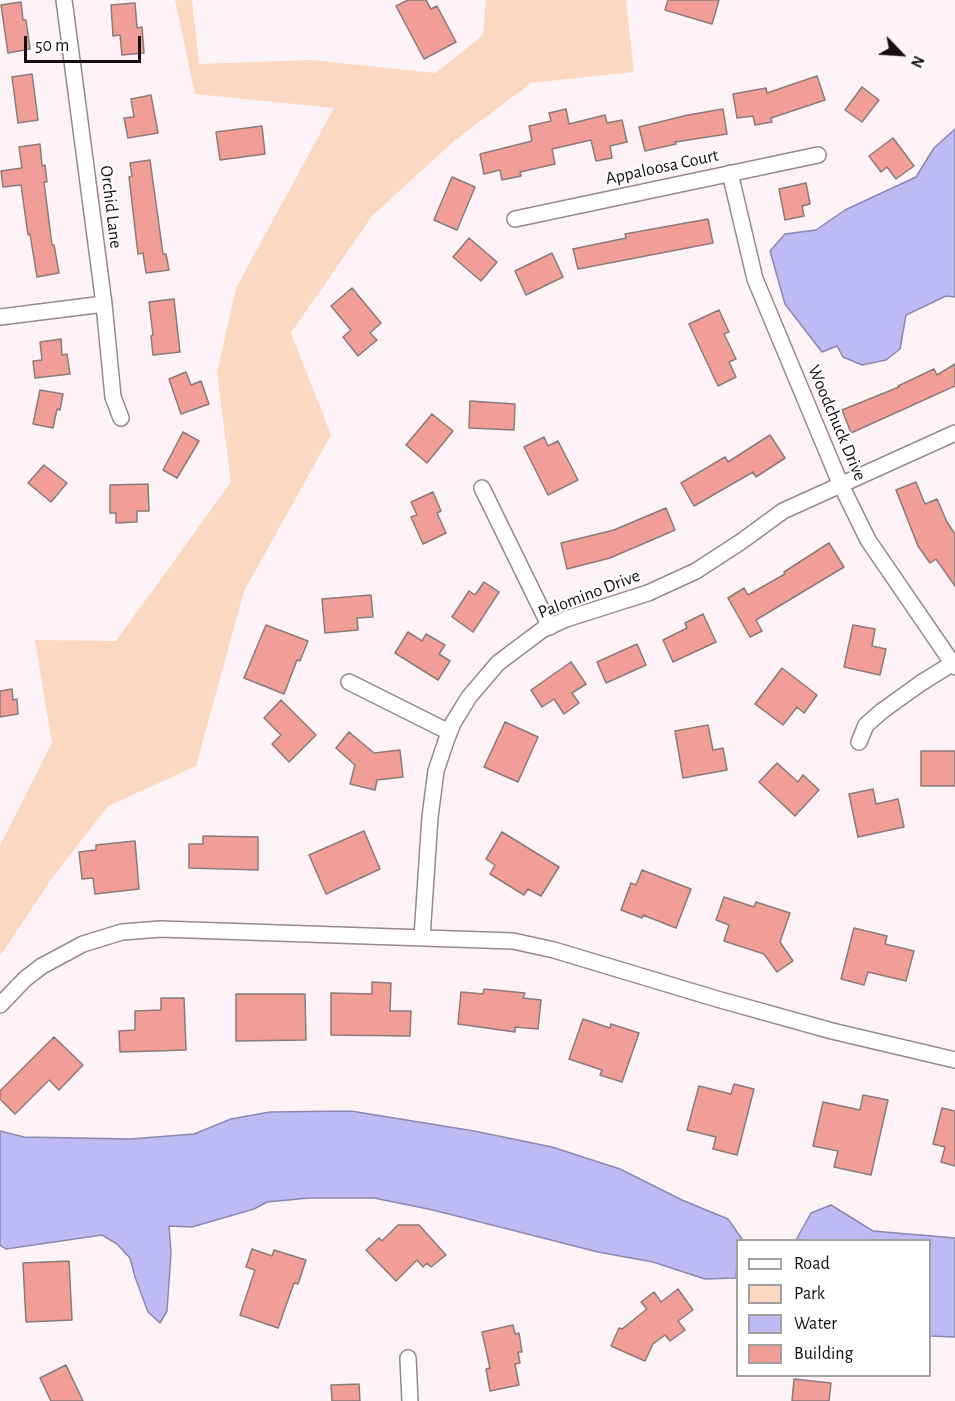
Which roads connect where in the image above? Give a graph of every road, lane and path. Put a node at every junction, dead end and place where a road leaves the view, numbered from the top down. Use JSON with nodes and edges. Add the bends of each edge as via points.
{"nodes":[{"id":1,"x":64,"y":0,"type":"edge"},
{"id":2,"x":818,"y":155,"type":"dead end"},
{"id":3,"x":730,"y":173,"type":"junction"},
{"id":4,"x":514,"y":219,"type":"dead end"},
{"id":5,"x":104,"y":304,"type":"junction"},
{"id":6,"x":0,"y":317,"type":"edge"},
{"id":7,"x":122,"y":418,"type":"dead end"},
{"id":8,"x":955,"y":433,"type":"edge"},
{"id":9,"x":840,"y":483,"type":"junction"},
{"id":10,"x":482,"y":488,"type":"dead end"},
{"id":11,"x":550,"y":627,"type":"junction"},
{"id":12,"x":954,"y":664,"type":"edge"},
{"id":13,"x":349,"y":682,"type":"dead end"},
{"id":14,"x":449,"y":732,"type":"junction"},
{"id":15,"x":859,"y":742,"type":"dead end"},
{"id":16,"x":422,"y":937,"type":"junction"},
{"id":17,"x":0,"y":1005,"type":"edge"},
{"id":18,"x":955,"y":1060,"type":"edge"},
{"id":19,"x":408,"y":1358,"type":"dead end"},
{"id":20,"x":410,"y":1401,"type":"edge"}],
"edges":[{"from":1,"to":5,"type":"street","name":"Orchid Lane"},
{"from":2,"to":3,"type":"street","name":"Appaloosa Court"},
{"from":3,"to":4,"type":"street","name":"Appaloosa Court"},
{"from":3,"to":9,"type":"street","name":"Woodchuck Drive","via":[[755,279]]},
{"from":5,"to":6,"type":"street"},
{"from":5,"to":7,"type":"street","name":"Orchid Lane","via":[[113,397]]},
{"from":8,"to":9,"type":"street","name":"Palomino Drive"},
{"from":9,"to":11,"type":"street","name":"Palomino Drive","via":[[783,511],[696,571],[648,593]]},
{"from":9,"to":12,"type":"street","name":"Woodchuck Drive","via":[[868,540]]},
{"from":10,"to":11,"type":"street"},
{"from":11,"to":14,"type":"street","name":"Palomino Drive","via":[[498,663],[469,697]]},
{"from":12,"to":15,"type":"street","via":[[882,711],[866,725]]},
{"from":13,"to":14,"type":"street"},
{"from":14,"to":16,"type":"street","name":"Palomino Drive","via":[[436,771]]},
{"from":16,"to":17,"type":"street","via":[[161,929],[122,933],[83,944],[49,962],[25,979]]},
{"from":16,"to":18,"type":"street","via":[[513,941],[554,950],[809,1025]]},
{"from":19,"to":20,"type":"street"}]}
